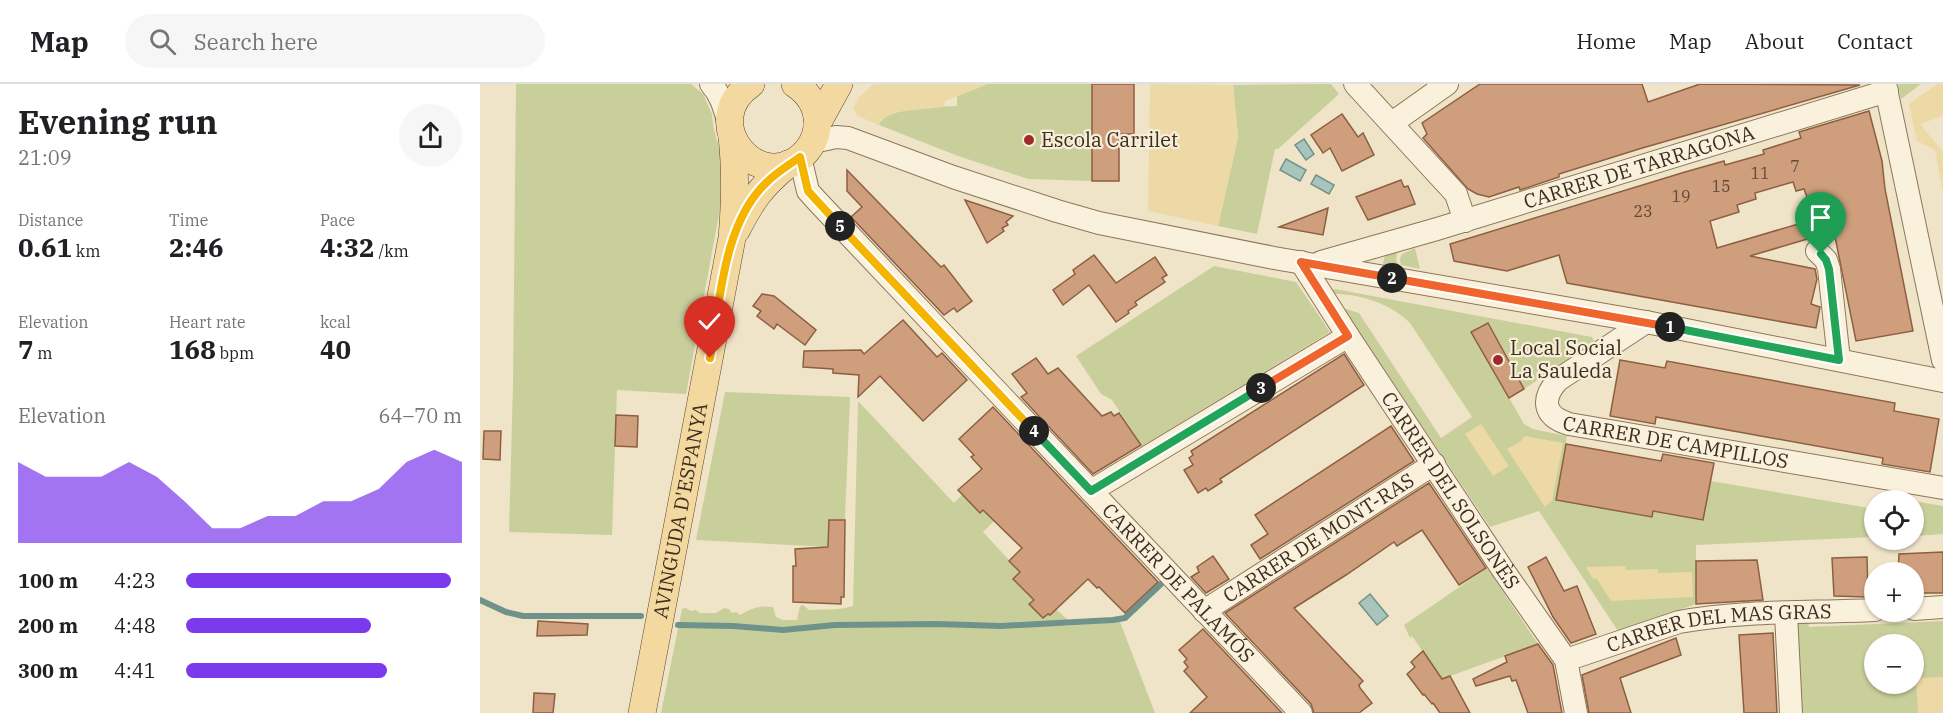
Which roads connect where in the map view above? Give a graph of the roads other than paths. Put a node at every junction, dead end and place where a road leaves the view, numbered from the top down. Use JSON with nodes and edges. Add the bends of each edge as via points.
{"nodes":[{"id":1,"x":711,"y":84,"type":"edge"},
{"id":2,"x":751,"y":84,"type":"edge"},
{"id":3,"x":795,"y":84,"type":"edge"},
{"id":4,"x":839,"y":84,"type":"edge"},
{"id":5,"x":1354,"y":84,"type":"edge"},
{"id":6,"x":1447,"y":84,"type":"edge"},
{"id":7,"x":1886,"y":88,"type":"edge"},
{"id":8,"x":1392,"y":123,"type":"junction"},
{"id":9,"x":731,"y":132,"type":"junction"},
{"id":10,"x":805,"y":147,"type":"junction"},
{"id":11,"x":1465,"y":221,"type":"junction"},
{"id":12,"x":732,"y":238,"type":"junction"},
{"id":13,"x":1389,"y":244,"type":"junction"},
{"id":14,"x":1817,"y":251,"type":"dead end"},
{"id":15,"x":1305,"y":268,"type":"junction"},
{"id":16,"x":1350,"y":270,"type":"junction"},
{"id":17,"x":1646,"y":322,"type":"junction"},
{"id":18,"x":1348,"y":336,"type":"junction"},
{"id":19,"x":1839,"y":360,"type":"junction"},
{"id":20,"x":1943,"y":360,"type":"edge"},
{"id":21,"x":1943,"y":381,"type":"edge"},
{"id":22,"x":1434,"y":464,"type":"junction"},
{"id":23,"x":1943,"y":488,"type":"edge"},
{"id":24,"x":1091,"y":491,"type":"junction"},
{"id":25,"x":1943,"y":607,"type":"edge"},
{"id":26,"x":1924,"y":608,"type":"edge"},
{"id":27,"x":1204,"y":610,"type":"junction"},
{"id":28,"x":1864,"y":610,"type":"edge"},
{"id":29,"x":1786,"y":614,"type":"junction"},
{"id":30,"x":1566,"y":660,"type":"junction"},
{"id":31,"x":642,"y":713,"type":"edge"},
{"id":32,"x":1301,"y":713,"type":"edge"},
{"id":33,"x":1576,"y":713,"type":"edge"},
{"id":34,"x":1791,"y":713,"type":"edge"}],
"edges":[{"from":1,"to":9,"type":"street","via":[[718,91]]},
{"from":2,"to":9,"type":"main road","name":"AVINGUDA D'ESPANYA","via":[[734,102]]},
{"from":3,"to":10,"type":"main road","via":[[813,104]]},
{"from":4,"to":10,"type":"main road","name":"AVINGUDA D'ESPANYA"},
{"from":5,"to":8,"type":"street"},
{"from":6,"to":8,"type":"street"},
{"from":7,"to":11,"type":"street","name":"CARRER DE TARRAGONA"},
{"from":7,"to":20,"type":"street"},
{"from":8,"to":11,"type":"street","via":[[1456,194]]},
{"from":9,"to":10,"type":"main road","via":[[738,149],[754,162],[767,166]]},
{"from":9,"to":12,"type":"main road","name":"AVINGUDA D'ESPANYA","via":[[735,165]]},
{"from":10,"to":12,"type":"main road","name":"AVINGUDA D'ESPANYA","via":[[755,196]]},
{"from":10,"to":15,"type":"street","via":[[836,137],[848,138],[1078,217]]},
{"from":10,"to":24,"type":"street","name":"CARRER DE PALAMÓS","via":[[808,191]]},
{"from":11,"to":13,"type":"street","name":"CARRER DE TARRAGONA"},
{"from":12,"to":31,"type":"main road","name":"AVINGUDA D'ESPANYA"},
{"from":13,"to":15,"type":"street","name":"CARRER DE TARRAGONA"},
{"from":13,"to":16,"type":"street","name":"CARRER DE TARRAGONA","via":[[1347,263]]},
{"from":14,"to":19,"type":"street","via":[[1829,269]]},
{"from":15,"to":16,"type":"street"},
{"from":15,"to":18,"type":"street","name":"CARRER DEL SOLSONÈS"},
{"from":16,"to":17,"type":"street"},
{"from":17,"to":19,"type":"street"},
{"from":17,"to":23,"type":"street","name":"CARRER DE CAMPILLOS","via":[[1558,380],[1546,399],[1553,417],[1569,424]]},
{"from":18,"to":22,"type":"street","name":"CARRER DEL SOLSONÈS"},
{"from":18,"to":24,"type":"street"},
{"from":19,"to":21,"type":"street"},
{"from":22,"to":27,"type":"street","name":"CARRER DE MONT-RAS"},
{"from":22,"to":30,"type":"street","name":"CARRER DEL SOLSONÈS"},
{"from":24,"to":27,"type":"street","name":"CARRER DE PALAMÓS"},
{"from":25,"to":26,"type":"street"},
{"from":27,"to":32,"type":"street","name":"CARRER DE PALAMÓS"},
{"from":28,"to":29,"type":"street","name":"CARRER DEL MAS GRAS"},
{"from":29,"to":30,"type":"street","name":"CARRER DEL MAS GRAS","via":[[1679,622]]},
{"from":29,"to":34,"type":"street"},
{"from":30,"to":33,"type":"street","name":"CARRER DEL SOLSONÈS"}]}
